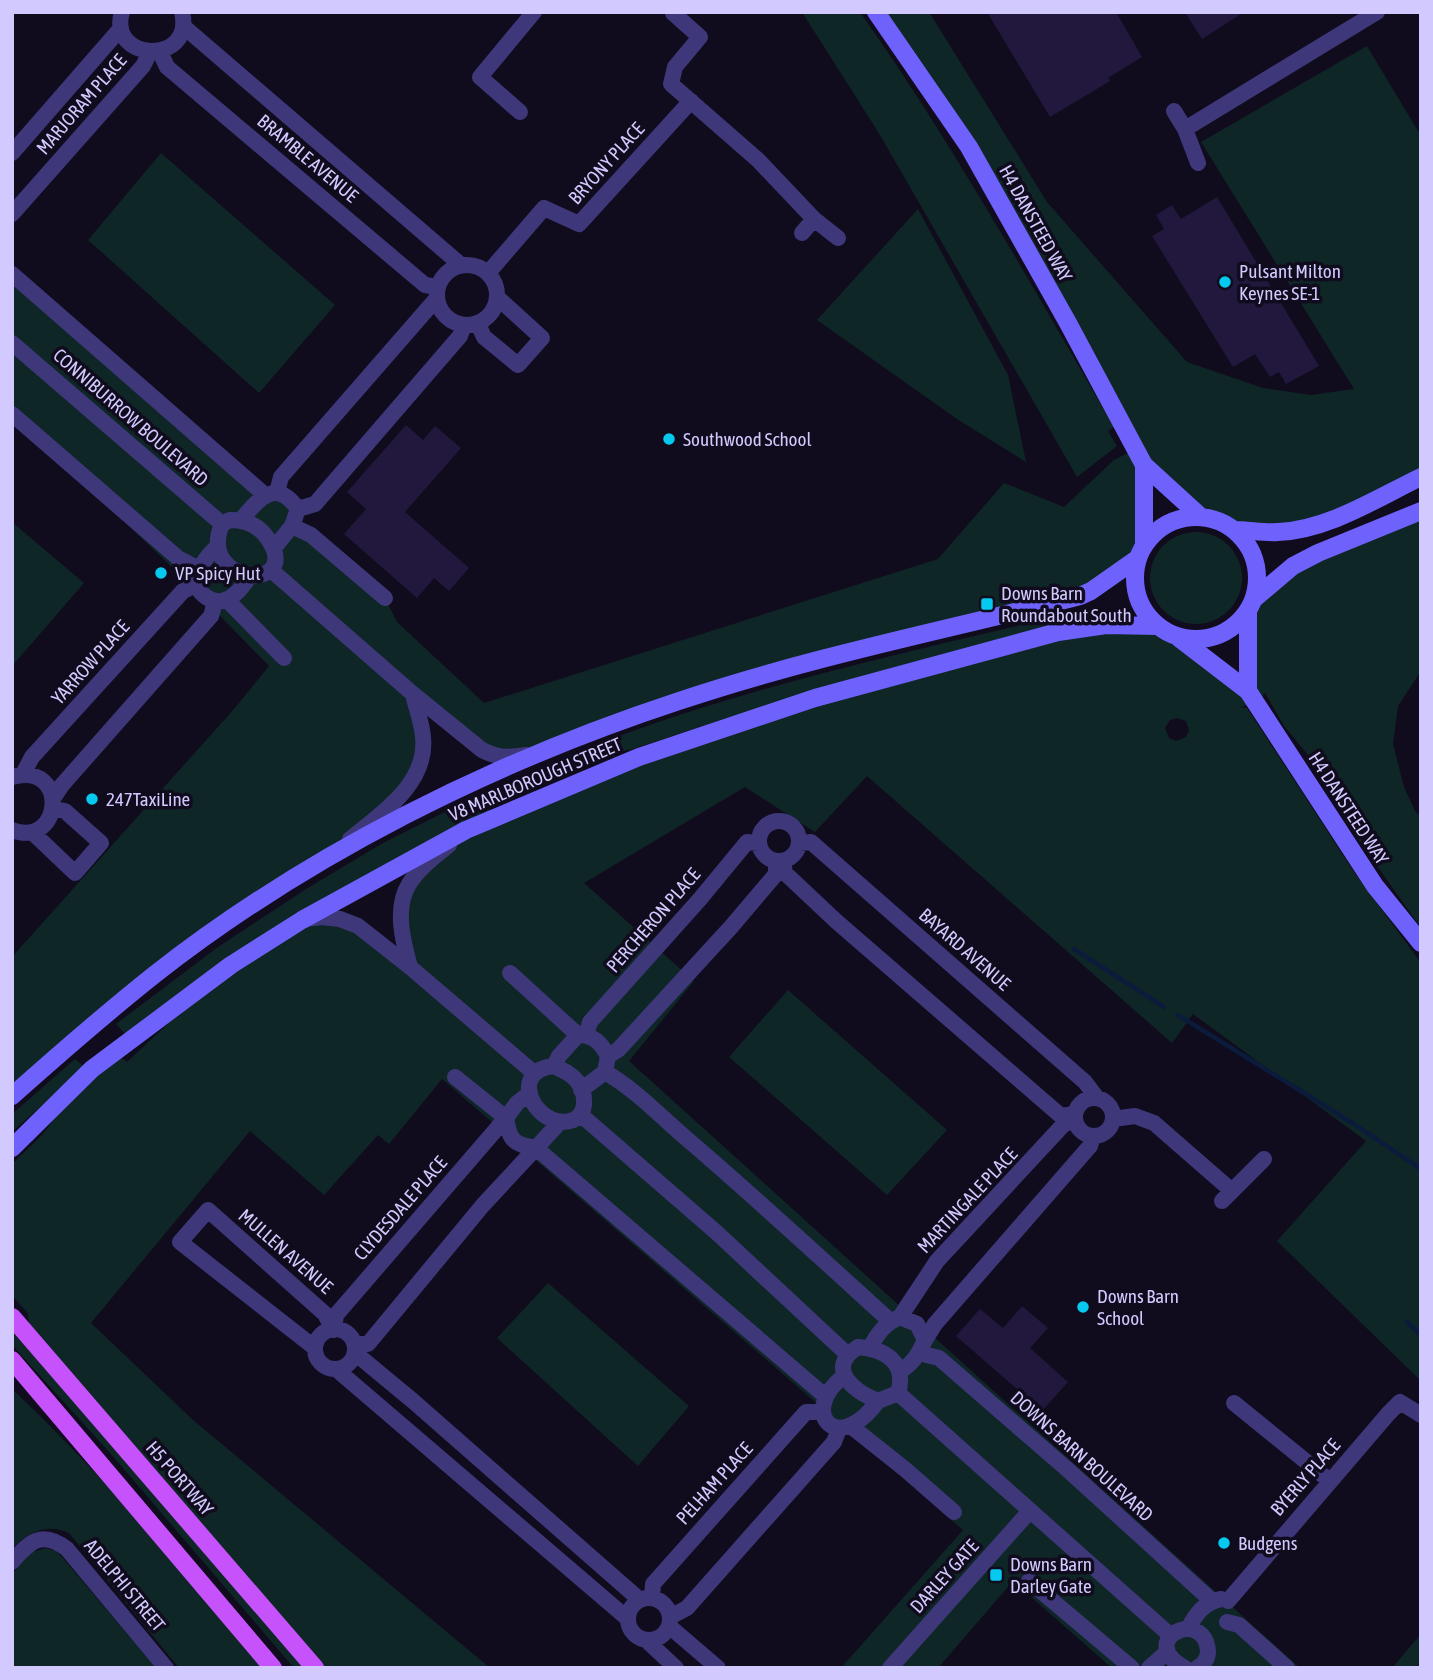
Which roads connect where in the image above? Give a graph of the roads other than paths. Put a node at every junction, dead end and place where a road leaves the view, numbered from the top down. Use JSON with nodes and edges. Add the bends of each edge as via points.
{"nodes":[{"id":1,"x":534,"y":12,"type":"edge"},
{"id":2,"x":876,"y":12,"type":"edge"},
{"id":3,"x":1377,"y":12,"type":"edge"},
{"id":4,"x":673,"y":13,"type":"edge"},
{"id":5,"x":119,"y":18,"type":"edge"},
{"id":6,"x":182,"y":19,"type":"edge"},
{"id":7,"x":155,"y":52,"type":"junction"},
{"id":8,"x":691,"y":101,"type":"junction"},
{"id":9,"x":520,"y":111,"type":"dead end"},
{"id":10,"x":1174,"y":111,"type":"dead end"},
{"id":11,"x":1185,"y":129,"type":"junction"},
{"id":12,"x":12,"y":153,"type":"edge"},
{"id":13,"x":1198,"y":163,"type":"dead end"},
{"id":14,"x":12,"y":214,"type":"edge"},
{"id":15,"x":814,"y":219,"type":"junction"},
{"id":16,"x":802,"y":233,"type":"dead end"},
{"id":17,"x":838,"y":239,"type":"dead end"},
{"id":18,"x":461,"y":265,"type":"junction"},
{"id":19,"x":488,"y":273,"type":"junction"},
{"id":20,"x":12,"y":274,"type":"edge"},
{"id":21,"x":438,"y":293,"type":"junction"},
{"id":22,"x":498,"y":298,"type":"junction"},
{"id":23,"x":471,"y":325,"type":"junction"},
{"id":24,"x":12,"y":343,"type":"edge"},
{"id":25,"x":12,"y":414,"type":"edge"},
{"id":26,"x":1142,"y":462,"type":"junction"},
{"id":27,"x":1421,"y":477,"type":"edge"},
{"id":28,"x":271,"y":493,"type":"junction"},
{"id":29,"x":298,"y":509,"type":"junction"},
{"id":30,"x":1421,"y":511,"type":"edge"},
{"id":31,"x":1201,"y":517,"type":"junction"},
{"id":32,"x":241,"y":520,"type":"junction"},
{"id":33,"x":222,"y":524,"type":"junction"},
{"id":34,"x":292,"y":526,"type":"junction"},
{"id":35,"x":1234,"y":530,"type":"junction"},
{"id":36,"x":218,"y":546,"type":"junction"},
{"id":37,"x":274,"y":548,"type":"junction"},
{"id":38,"x":1141,"y":552,"type":"junction"},
{"id":39,"x":199,"y":569,"type":"junction"},
{"id":40,"x":271,"y":570,"type":"junction"},
{"id":41,"x":249,"y":577,"type":"junction"},
{"id":42,"x":195,"y":585,"type":"junction"},
{"id":43,"x":385,"y":598,"type":"dead end"},
{"id":44,"x":221,"y":601,"type":"junction"},
{"id":45,"x":1251,"y":606,"type":"junction"},
{"id":46,"x":1157,"y":626,"type":"junction"},
{"id":47,"x":1180,"y":638,"type":"junction"},
{"id":48,"x":284,"y":658,"type":"dead end"},
{"id":49,"x":413,"y":694,"type":"junction"},
{"id":50,"x":1252,"y":697,"type":"junction"},
{"id":51,"x":539,"y":752,"type":"junction"},
{"id":52,"x":15,"y":775,"type":"edge"},
{"id":53,"x":54,"y":803,"type":"junction"},
{"id":54,"x":380,"y":822,"type":"junction"},
{"id":55,"x":18,"y":835,"type":"edge"},
{"id":56,"x":458,"y":835,"type":"junction"},
{"id":57,"x":759,"y":843,"type":"junction"},
{"id":58,"x":799,"y":843,"type":"junction"},
{"id":59,"x":780,"y":861,"type":"junction"},
{"id":60,"x":302,"y":920,"type":"junction"},
{"id":61,"x":1421,"y":943,"type":"edge"},
{"id":62,"x":410,"y":967,"type":"junction"},
{"id":63,"x":510,"y":973,"type":"dead end"},
{"id":64,"x":582,"y":1035,"type":"junction"},
{"id":65,"x":606,"y":1064,"type":"junction"},
{"id":66,"x":554,"y":1066,"type":"junction"},
{"id":67,"x":534,"y":1073,"type":"junction"},
{"id":68,"x":455,"y":1077,"type":"dead end"},
{"id":69,"x":581,"y":1090,"type":"junction"},
{"id":70,"x":530,"y":1093,"type":"junction"},
{"id":71,"x":12,"y":1096,"type":"edge"},
{"id":72,"x":1097,"y":1098,"type":"junction"},
{"id":73,"x":580,"y":1115,"type":"junction"},
{"id":74,"x":1075,"y":1117,"type":"junction"},
{"id":75,"x":506,"y":1118,"type":"junction"},
{"id":76,"x":1113,"y":1119,"type":"junction"},
{"id":77,"x":560,"y":1122,"type":"junction"},
{"id":78,"x":1093,"y":1136,"type":"junction"},
{"id":79,"x":12,"y":1148,"type":"edge"},
{"id":80,"x":536,"y":1148,"type":"junction"},
{"id":81,"x":1264,"y":1158,"type":"dead end"},
{"id":82,"x":12,"y":1317,"type":"edge"},
{"id":83,"x":895,"y":1319,"type":"junction"},
{"id":84,"x":334,"y":1330,"type":"junction"},
{"id":85,"x":922,"y":1346,"type":"junction"},
{"id":86,"x":316,"y":1348,"type":"junction"},
{"id":87,"x":870,"y":1348,"type":"junction"},
{"id":88,"x":355,"y":1349,"type":"junction"},
{"id":89,"x":847,"y":1354,"type":"junction"},
{"id":90,"x":12,"y":1360,"type":"edge"},
{"id":91,"x":336,"y":1369,"type":"junction"},
{"id":92,"x":900,"y":1371,"type":"junction"},
{"id":93,"x":844,"y":1376,"type":"junction"},
{"id":94,"x":898,"y":1393,"type":"junction"},
{"id":95,"x":878,"y":1401,"type":"junction"},
{"id":96,"x":1234,"y":1403,"type":"dead end"},
{"id":97,"x":823,"y":1404,"type":"junction"},
{"id":98,"x":1421,"y":1415,"type":"edge"},
{"id":99,"x":845,"y":1428,"type":"junction"},
{"id":100,"x":1329,"y":1481,"type":"junction"},
{"id":101,"x":954,"y":1512,"type":"dead end"},
{"id":102,"x":1029,"y":1512,"type":"junction"},
{"id":103,"x":12,"y":1562,"type":"edge"},
{"id":104,"x":1029,"y":1581,"type":"dead end"},
{"id":105,"x":646,"y":1599,"type":"junction"},
{"id":106,"x":1220,"y":1601,"type":"junction"},
{"id":107,"x":628,"y":1619,"type":"junction"},
{"id":108,"x":669,"y":1622,"type":"junction"},
{"id":109,"x":1227,"y":1622,"type":"junction"},
{"id":110,"x":1188,"y":1629,"type":"junction"},
{"id":111,"x":646,"y":1640,"type":"junction"},
{"id":112,"x":1169,"y":1643,"type":"junction"},
{"id":113,"x":1206,"y":1643,"type":"junction"},
{"id":114,"x":1204,"y":1666,"type":"edge"},
{"id":115,"x":166,"y":1668,"type":"edge"},
{"id":116,"x":273,"y":1668,"type":"edge"},
{"id":117,"x":315,"y":1668,"type":"edge"},
{"id":118,"x":676,"y":1668,"type":"edge"},
{"id":119,"x":718,"y":1668,"type":"edge"},
{"id":120,"x":890,"y":1668,"type":"edge"},
{"id":121,"x":1132,"y":1668,"type":"edge"},
{"id":122,"x":1149,"y":1668,"type":"edge"},
{"id":123,"x":1185,"y":1668,"type":"edge"},
{"id":124,"x":1287,"y":1668,"type":"edge"}],
"edges":[{"from":1,"to":9,"type":"street","via":[[480,77]]},
{"from":2,"to":26,"type":"main road","name":"H4 DANSTEED WAY","via":[[969,147]]},
{"from":3,"to":11,"type":"street"},
{"from":4,"to":8,"type":"street","via":[[700,37],[675,67],[671,84]]},
{"from":5,"to":7,"type":"street","name":"BRAMBLE AVENUE","via":[[130,44]]},
{"from":5,"to":12,"type":"street","name":"MARJORAM PLACE"},
{"from":6,"to":7,"type":"street","name":"MARJORAM PLACE","via":[[179,37]]},
{"from":6,"to":18,"type":"street","name":"BRAMBLE AVENUE"},
{"from":7,"to":14,"type":"street","name":"MARJORAM PLACE"},
{"from":7,"to":21,"type":"street","name":"BRAMBLE AVENUE","via":[[167,67]]},
{"from":8,"to":15,"type":"street","via":[[758,160]]},
{"from":8,"to":19,"type":"street","name":"BRYONY PLACE","via":[[579,224],[544,208]]},
{"from":10,"to":11,"type":"street"},
{"from":11,"to":13,"type":"street"},
{"from":15,"to":16,"type":"street"},
{"from":15,"to":17,"type":"street"},
{"from":18,"to":19,"type":"street"},
{"from":18,"to":21,"type":"street","via":[[447,273]]},
{"from":19,"to":22,"type":"street"},
{"from":20,"to":28,"type":"street"},
{"from":21,"to":23,"type":"street","via":[[446,317]]},
{"from":21,"to":28,"type":"street"},
{"from":22,"to":23,"type":"street","via":[[492,314]]},
{"from":22,"to":23,"type":"street","via":[[542,338],[518,365]]},
{"from":23,"to":29,"type":"street","via":[[315,504]]},
{"from":24,"to":33,"type":"street","name":"CONNIBURROW BOULEVARD"},
{"from":25,"to":39,"type":"street","via":[[178,558]]},
{"from":26,"to":31,"type":"main road","name":"H4 DANSTEED WAY"},
{"from":26,"to":38,"type":"main road","name":"H4 DANSTEED WAY"},
{"from":27,"to":35,"type":"main road","via":[[1310,527],[1279,532]]},
{"from":28,"to":29,"type":"street","via":[[289,496]]},
{"from":28,"to":32,"type":"street"},
{"from":29,"to":34,"type":"street"},
{"from":30,"to":45,"type":"main road","via":[[1293,566]]},
{"from":31,"to":35,"type":"main road"},
{"from":31,"to":38,"type":"main road","via":[[1168,523],[1154,532]]},
{"from":32,"to":33,"type":"street"},
{"from":32,"to":37,"type":"street","via":[[264,533]]},
{"from":33,"to":36,"type":"street"},
{"from":34,"to":37,"type":"street"},
{"from":34,"to":43,"type":"street","via":[[311,535]]},
{"from":35,"to":45,"type":"main road","via":[[1255,561],[1258,580]]},
{"from":36,"to":39,"type":"street"},
{"from":36,"to":41,"type":"street","via":[[237,573]]},
{"from":37,"to":40,"type":"street"},
{"from":38,"to":46,"type":"main road","via":[[1134,577],[1137,595]]},
{"from":38,"to":51,"type":"main road","name":"V8 MARLBOROUGH STREET","via":[[1080,596],[808,663],[680,700]]},
{"from":39,"to":42,"type":"street"},
{"from":40,"to":41,"type":"street"},
{"from":40,"to":49,"type":"street"},
{"from":41,"to":44,"type":"street","via":[[242,588]]},
{"from":42,"to":44,"type":"street","via":[[204,598]]},
{"from":42,"to":52,"type":"street","name":"YARROW PLACE","via":[[183,591]]},
{"from":44,"to":48,"type":"street"},
{"from":44,"to":53,"type":"street","via":[[62,785]]},
{"from":45,"to":47,"type":"main road","via":[[1234,627],[1218,636]]},
{"from":45,"to":50,"type":"main road"},
{"from":46,"to":47,"type":"main road"},
{"from":46,"to":56,"type":"main road","name":"V8 MARLBOROUGH STREET","via":[[1088,626],[1058,632],[815,698],[639,757]]},
{"from":47,"to":50,"type":"main road","name":"H4 DANSTEED WAY"},
{"from":49,"to":51,"type":"street","via":[[495,756]]},
{"from":49,"to":54,"type":"street","via":[[423,737],[421,762],[412,783]]},
{"from":50,"to":61,"type":"main road","name":"H4 DANSTEED WAY","via":[[1374,886]]},
{"from":51,"to":54,"type":"main road","name":"V8 MARLBOROUGH STREET"},
{"from":52,"to":53,"type":"street","via":[[42,780]]},
{"from":53,"to":55,"type":"street","via":[[41,828]]},
{"from":53,"to":55,"type":"street","via":[[101,843],[75,873]]},
{"from":54,"to":71,"type":"main road","name":"V8 MARLBOROUGH STREET","via":[[156,973]]},
{"from":56,"to":60,"type":"main road","name":"V8 MARLBOROUGH STREET"},
{"from":56,"to":62,"type":"street","via":[[408,885],[402,938]]},
{"from":57,"to":58,"type":"street","via":[[763,828],[777,821],[793,827]]},
{"from":57,"to":59,"type":"street","via":[[763,854]]},
{"from":57,"to":64,"type":"street","name":"PERCHERON PLACE","via":[[747,842]]},
{"from":58,"to":59,"type":"street","via":[[791,857]]},
{"from":58,"to":72,"type":"street","name":"BAYARD AVENUE","via":[[811,842],[1085,1082]]},
{"from":59,"to":65,"type":"street","via":[[776,874],[731,927]]},
{"from":59,"to":74,"type":"street","via":[[785,873],[836,921],[1008,1071],[1060,1116]]},
{"from":60,"to":62,"type":"street","via":[[340,919],[358,926]]},
{"from":60,"to":79,"type":"main road","name":"V8 MARLBOROUGH STREET","via":[[231,965],[92,1069]]},
{"from":62,"to":67,"type":"street"},
{"from":63,"to":64,"type":"street"},
{"from":64,"to":65,"type":"street","via":[[600,1042]]},
{"from":64,"to":66,"type":"street"},
{"from":65,"to":69,"type":"street"},
{"from":65,"to":83,"type":"street","via":[[663,1119]]},
{"from":66,"to":67,"type":"street"},
{"from":66,"to":69,"type":"street","via":[[577,1081]]},
{"from":67,"to":70,"type":"street"},
{"from":68,"to":75,"type":"street"},
{"from":69,"to":73,"type":"street","via":[[585,1103]]},
{"from":70,"to":75,"type":"street","name":"CLYDESDALE PLACE"},
{"from":70,"to":77,"type":"street","via":[[537,1109]]},
{"from":72,"to":74,"type":"street","via":[[1082,1102]]},
{"from":72,"to":76,"type":"street","via":[[1111,1109]]},
{"from":73,"to":77,"type":"street"},
{"from":73,"to":89,"type":"street","via":[[716,1232]]},
{"from":74,"to":78,"type":"street","via":[[1082,1133]]},
{"from":74,"to":83,"type":"street","name":"MARTINGALE PLACE","via":[[937,1261]]},
{"from":75,"to":80,"type":"street","via":[[509,1136],[519,1145]]},
{"from":75,"to":84,"type":"street","name":"CLYDESDALE PLACE","via":[[336,1315]]},
{"from":76,"to":78,"type":"street","via":[[1104,1133]]},
{"from":76,"to":81,"type":"street","via":[[1135,1116],[1154,1123],[1227,1196]]},
{"from":77,"to":80,"type":"street"},
{"from":78,"to":85,"type":"street","via":[[1090,1146],[935,1324]]},
{"from":80,"to":88,"type":"street","via":[[368,1344]]},
{"from":80,"to":97,"type":"street"},
{"from":82,"to":117,"type":"main road","name":"H5 PORTWAY"},
{"from":83,"to":85,"type":"street","name":"DOWNS BARN BOULEVARD","via":[[917,1324]]},
{"from":83,"to":87,"type":"street","name":"MARTINGALE PLACE"},
{"from":84,"to":86,"type":"street","via":[[320,1337]]},
{"from":84,"to":86,"type":"street","name":"MULLEN AVENUE","via":[[325,1314],[208,1210],[180,1242]]},
{"from":84,"to":88,"type":"street","via":[[344,1331]]},
{"from":85,"to":92,"type":"street"},
{"from":85,"to":106,"type":"street","name":"DOWNS BARN BOULEVARD"},
{"from":86,"to":91,"type":"street","via":[[317,1358]]},
{"from":87,"to":89,"type":"street","via":[[858,1347]]},
{"from":87,"to":92,"type":"street","via":[[882,1352]]},
{"from":88,"to":91,"type":"street","via":[[346,1366]]},
{"from":88,"to":105,"type":"street"},
{"from":89,"to":93,"type":"street"},
{"from":90,"to":116,"type":"main road"},
{"from":91,"to":107,"type":"street"},
{"from":92,"to":94,"type":"street"},
{"from":93,"to":95,"type":"street","via":[[853,1387]]},
{"from":93,"to":97,"type":"street"},
{"from":94,"to":95,"type":"street"},
{"from":94,"to":102,"type":"street"},
{"from":95,"to":99,"type":"street"},
{"from":96,"to":100,"type":"street"},
{"from":97,"to":99,"type":"street","via":[[828,1423]]},
{"from":97,"to":105,"type":"street","name":"PELHAM PLACE","via":[[806,1412],[653,1584]]},
{"from":98,"to":100,"type":"street","name":"BYERLY PLACE","via":[[1401,1402]]},
{"from":99,"to":101,"type":"street"},
{"from":99,"to":108,"type":"street","via":[[687,1608]]},
{"from":100,"to":106,"type":"street","name":"BYERLY PLACE"},
{"from":102,"to":112,"type":"street"},
{"from":102,"to":120,"type":"street","name":"DARLEY GATE"},
{"from":103,"to":115,"type":"street","name":"ADELPHI STREET","via":[[35,1541],[56,1540]]},
{"from":104,"to":121,"type":"street"},
{"from":105,"to":107,"type":"street","via":[[633,1605]]},
{"from":105,"to":108,"type":"street","via":[[665,1606]]},
{"from":106,"to":109,"type":"street","via":[[1230,1612]]},
{"from":106,"to":110,"type":"street","name":"BYERLY PLACE","via":[[1201,1609]]},
{"from":107,"to":111,"type":"street","via":[[633,1633]]},
{"from":108,"to":111,"type":"street","via":[[661,1637]]},
{"from":108,"to":119,"type":"street"},
{"from":109,"to":113,"type":"street"},
{"from":109,"to":124,"type":"street","via":[[1239,1625]]},
{"from":110,"to":112,"type":"street","via":[[1178,1629]]},
{"from":110,"to":113,"type":"street","via":[[1200,1633]]},
{"from":111,"to":118,"type":"street"},
{"from":112,"to":122,"type":"street"},
{"from":112,"to":123,"type":"street","via":[[1174,1662]]},
{"from":113,"to":114,"type":"street"}]}
